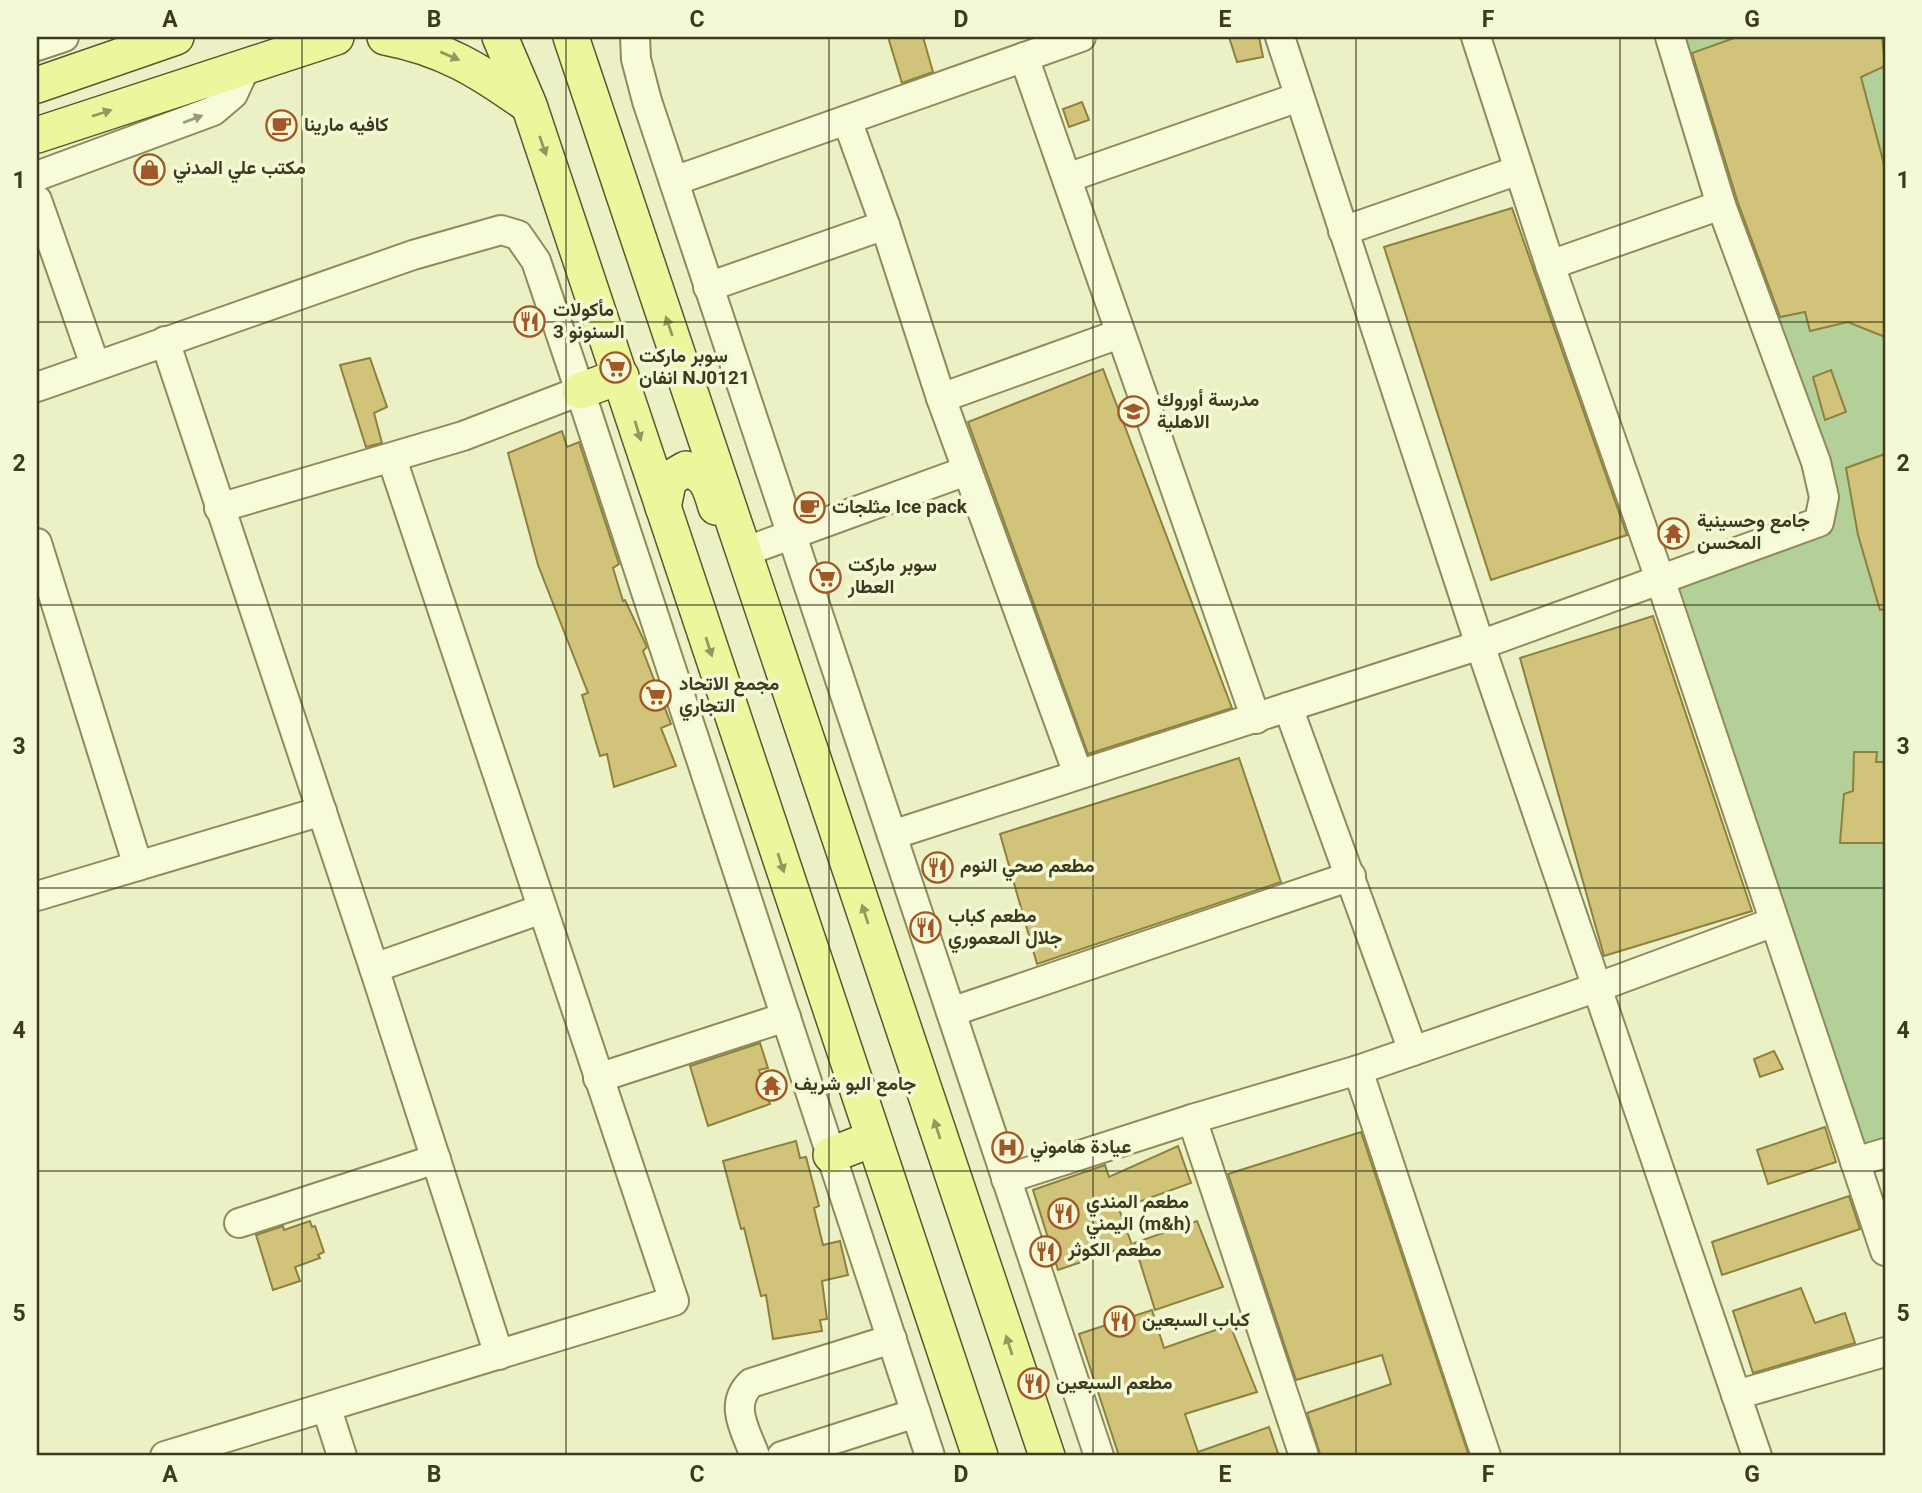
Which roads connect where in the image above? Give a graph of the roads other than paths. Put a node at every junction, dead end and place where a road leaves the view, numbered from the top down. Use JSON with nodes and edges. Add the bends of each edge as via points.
{"nodes":[{"id":1,"x":64,"y":37,"type":"edge"},
{"id":2,"x":176,"y":37,"type":"edge"},
{"id":3,"x":336,"y":37,"type":"edge"},
{"id":4,"x":385,"y":37,"type":"edge"},
{"id":5,"x":500,"y":37,"type":"edge"},
{"id":6,"x":571,"y":37,"type":"edge"},
{"id":7,"x":635,"y":37,"type":"edge"},
{"id":8,"x":1081,"y":37,"type":"edge"},
{"id":9,"x":1280,"y":37,"type":"edge"},
{"id":10,"x":1476,"y":37,"type":"edge"},
{"id":11,"x":1679,"y":39,"type":"edge"},
{"id":12,"x":37,"y":46,"type":"edge"},
{"id":13,"x":1024,"y":57,"type":"junction"},
{"id":14,"x":246,"y":66,"type":"junction"},
{"id":15,"x":37,"y":85,"type":"edge"},
{"id":16,"x":1299,"y":97,"type":"junction"},
{"id":17,"x":529,"y":106,"type":"junction"},
{"id":18,"x":847,"y":120,"type":"junction"},
{"id":19,"x":37,"y":135,"type":"edge"},
{"id":20,"x":1519,"y":170,"type":"junction"},
{"id":21,"x":37,"y":176,"type":"edge"},
{"id":22,"x":1068,"y":178,"type":"junction"},
{"id":23,"x":674,"y":181,"type":"junction"},
{"id":24,"x":37,"y":200,"type":"edge"},
{"id":25,"x":1721,"y":205,"type":"junction"},
{"id":26,"x":885,"y":225,"type":"junction"},
{"id":27,"x":1343,"y":231,"type":"junction"},
{"id":28,"x":1550,"y":265,"type":"junction"},
{"id":29,"x":708,"y":287,"type":"junction"},
{"id":30,"x":1119,"y":334,"type":"junction"},
{"id":31,"x":165,"y":341,"type":"junction"},
{"id":32,"x":95,"y":365,"type":"junction"},
{"id":33,"x":621,"y":376,"type":"junction"},
{"id":34,"x":37,"y":387,"type":"edge"},
{"id":35,"x":580,"y":391,"type":"junction"},
{"id":36,"x":941,"y":398,"type":"junction"},
{"id":37,"x":392,"y":459,"type":"junction"},
{"id":38,"x":966,"y":471,"type":"junction"},
{"id":39,"x":663,"y":507,"type":"junction"},
{"id":40,"x":219,"y":508,"type":"junction"},
{"id":41,"x":793,"y":534,"type":"junction"},
{"id":42,"x":37,"y":543,"type":"edge"},
{"id":43,"x":744,"y":552,"type":"junction"},
{"id":44,"x":1661,"y":582,"type":"junction"},
{"id":45,"x":760,"y":597,"type":"junction"},
{"id":46,"x":1480,"y":645,"type":"junction"},
{"id":47,"x":1288,"y":707,"type":"junction"},
{"id":48,"x":1256,"y":719,"type":"junction"},
{"id":49,"x":1078,"y":774,"type":"junction"},
{"id":50,"x":322,"y":811,"type":"junction"},
{"id":51,"x":892,"y":835,"type":"junction"},
{"id":52,"x":138,"y":866,"type":"junction"},
{"id":53,"x":1351,"y":876,"type":"junction"},
{"id":54,"x":37,"y":896,"type":"edge"},
{"id":55,"x":542,"y":909,"type":"junction"},
{"id":56,"x":1774,"y":922,"type":"junction"},
{"id":57,"x":374,"y":968,"type":"junction"},
{"id":58,"x":1598,"y":988,"type":"junction"},
{"id":59,"x":951,"y":1012,"type":"junction"},
{"id":60,"x":786,"y":1017,"type":"junction"},
{"id":61,"x":1413,"y":1051,"type":"junction"},
{"id":62,"x":1358,"y":1070,"type":"junction"},
{"id":63,"x":598,"y":1078,"type":"junction"},
{"id":64,"x":1192,"y":1119,"type":"junction"},
{"id":65,"x":872,"y":1139,"type":"junction"},
{"id":66,"x":1885,"y":1153,"type":"edge"},
{"id":67,"x":831,"y":1155,"type":"junction"},
{"id":68,"x":436,"y":1159,"type":"junction"},
{"id":69,"x":1855,"y":1162,"type":"junction"},
{"id":70,"x":1006,"y":1180,"type":"junction"},
{"id":71,"x":239,"y":1223,"type":"dead end"},
{"id":72,"x":1885,"y":1251,"type":"edge"},
{"id":73,"x":892,"y":1339,"type":"junction"},
{"id":74,"x":1885,"y":1352,"type":"edge"},
{"id":75,"x":499,"y":1355,"type":"junction"},
{"id":76,"x":1736,"y":1395,"type":"junction"},
{"id":77,"x":327,"y":1409,"type":"junction"},
{"id":78,"x":916,"y":1413,"type":"junction"},
{"id":79,"x":165,"y":1456,"type":"edge"},
{"id":80,"x":342,"y":1456,"type":"edge"},
{"id":81,"x":755,"y":1456,"type":"edge"},
{"id":82,"x":782,"y":1456,"type":"edge"},
{"id":83,"x":930,"y":1456,"type":"edge"},
{"id":84,"x":980,"y":1456,"type":"edge"},
{"id":85,"x":1047,"y":1456,"type":"edge"},
{"id":86,"x":1099,"y":1456,"type":"edge"},
{"id":87,"x":1304,"y":1456,"type":"edge"},
{"id":88,"x":1486,"y":1456,"type":"edge"},
{"id":89,"x":1757,"y":1456,"type":"edge"}],
"edges":[{"from":1,"to":12,"type":"street"},
{"from":2,"to":15,"type":"main road"},
{"from":3,"to":14,"type":"main road"},
{"from":4,"to":17,"type":"main road","one_way":true,"via":[[419,43],[457,58]]},
{"from":5,"to":17,"type":"main road"},
{"from":43,"to":6,"type":"main road","one_way":true},
{"from":7,"to":23,"type":"street","via":[[647,101]]},
{"from":8,"to":13,"type":"street"},
{"from":9,"to":16,"type":"street"},
{"from":10,"to":20,"type":"street"},
{"from":11,"to":25,"type":"street"},
{"from":13,"to":18,"type":"street"},
{"from":13,"to":22,"type":"street"},
{"from":19,"to":14,"type":"main road","one_way":true},
{"from":21,"to":14,"type":"street","one_way":true,"via":[[213,111],[233,94]]},
{"from":16,"to":22,"type":"street"},
{"from":16,"to":27,"type":"street"},
{"from":17,"to":33,"type":"main road","one_way":true},
{"from":18,"to":23,"type":"street"},
{"from":18,"to":26,"type":"street"},
{"from":20,"to":27,"type":"street"},
{"from":20,"to":28,"type":"street"},
{"from":22,"to":30,"type":"street"},
{"from":23,"to":29,"type":"street"},
{"from":24,"to":32,"type":"street"},
{"from":25,"to":28,"type":"street"},
{"from":25,"to":44,"type":"street","via":[[1824,497],[1819,522]]},
{"from":26,"to":29,"type":"street"},
{"from":26,"to":36,"type":"street"},
{"from":27,"to":46,"type":"street"},
{"from":28,"to":44,"type":"street"},
{"from":29,"to":41,"type":"street"},
{"from":30,"to":36,"type":"street"},
{"from":30,"to":48,"type":"street"},
{"from":31,"to":32,"type":"street"},
{"from":31,"to":35,"type":"street","via":[[413,255],[501,230],[518,235],[536,261]]},
{"from":31,"to":40,"type":"street"},
{"from":32,"to":34,"type":"street"},
{"from":33,"to":35,"type":"main road"},
{"from":33,"to":39,"type":"main road","one_way":true},
{"from":35,"to":37,"type":"street"},
{"from":35,"to":60,"type":"street"},
{"from":36,"to":38,"type":"street"},
{"from":37,"to":40,"type":"street"},
{"from":37,"to":55,"type":"street"},
{"from":38,"to":41,"type":"street"},
{"from":38,"to":49,"type":"street"},
{"from":39,"to":45,"type":"main road","via":[[669,479],[678,472],[696,471],[709,481],[741,574]]},
{"from":39,"to":65,"type":"main road","one_way":true},
{"from":40,"to":50,"type":"street"},
{"from":41,"to":43,"type":"street"},
{"from":41,"to":51,"type":"street"},
{"from":42,"to":52,"type":"street"},
{"from":43,"to":45,"type":"main road"},
{"from":44,"to":46,"type":"street"},
{"from":44,"to":56,"type":"street"},
{"from":85,"to":45,"type":"main road","one_way":true},
{"from":46,"to":47,"type":"street"},
{"from":46,"to":58,"type":"street"},
{"from":47,"to":48,"type":"street"},
{"from":47,"to":53,"type":"street"},
{"from":48,"to":49,"type":"street"},
{"from":49,"to":51,"type":"street"},
{"from":50,"to":52,"type":"street"},
{"from":50,"to":57,"type":"street"},
{"from":51,"to":59,"type":"street"},
{"from":52,"to":54,"type":"street"},
{"from":53,"to":59,"type":"street"},
{"from":53,"to":61,"type":"street"},
{"from":55,"to":57,"type":"street"},
{"from":55,"to":63,"type":"street"},
{"from":56,"to":58,"type":"street"},
{"from":56,"to":69,"type":"street"},
{"from":57,"to":68,"type":"street"},
{"from":58,"to":61,"type":"street"},
{"from":58,"to":76,"type":"street"},
{"from":59,"to":70,"type":"street"},
{"from":60,"to":63,"type":"street"},
{"from":60,"to":67,"type":"street"},
{"from":61,"to":62,"type":"street"},
{"from":62,"to":64,"type":"street"},
{"from":62,"to":88,"type":"street"},
{"from":63,"to":75,"type":"street","via":[[674,1301]]},
{"from":64,"to":70,"type":"street"},
{"from":64,"to":87,"type":"street"},
{"from":65,"to":67,"type":"main road"},
{"from":65,"to":84,"type":"main road"},
{"from":66,"to":69,"type":"street"},
{"from":67,"to":73,"type":"street"},
{"from":68,"to":71,"type":"street"},
{"from":68,"to":75,"type":"street"},
{"from":69,"to":72,"type":"street"},
{"from":70,"to":86,"type":"street"},
{"from":73,"to":78,"type":"street"},
{"from":73,"to":81,"type":"street","via":[[751,1383],[741,1392],[738,1405]]},
{"from":74,"to":76,"type":"street"},
{"from":75,"to":77,"type":"street"},
{"from":76,"to":89,"type":"street"},
{"from":77,"to":79,"type":"street"},
{"from":77,"to":80,"type":"street"},
{"from":78,"to":82,"type":"street"},
{"from":78,"to":83,"type":"street"}]}
